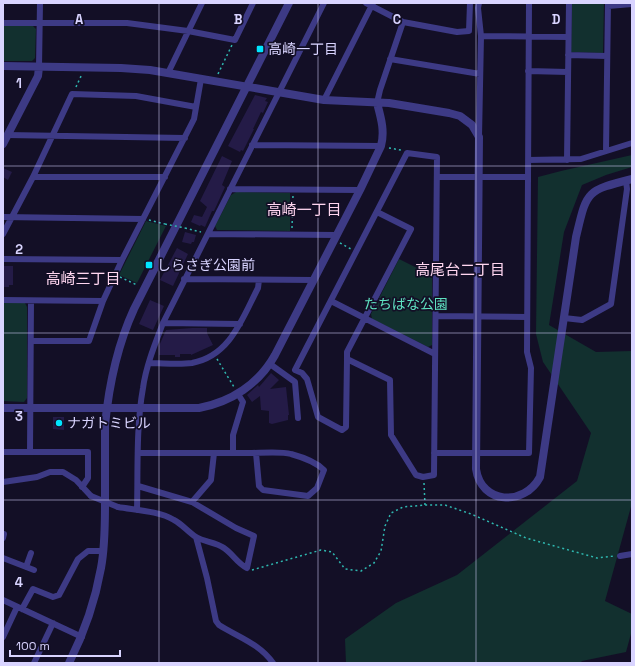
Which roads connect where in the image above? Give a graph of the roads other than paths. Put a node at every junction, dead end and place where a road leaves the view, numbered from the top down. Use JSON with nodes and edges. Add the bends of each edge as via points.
{"nodes":[{"id":1,"x":40,"y":3,"type":"edge"},
{"id":2,"x":202,"y":3,"type":"edge"},
{"id":3,"x":253,"y":3,"type":"edge"},
{"id":4,"x":289,"y":3,"type":"edge"},
{"id":5,"x":324,"y":3,"type":"edge"},
{"id":6,"x":470,"y":3,"type":"edge"},
{"id":7,"x":479,"y":3,"type":"edge"},
{"id":8,"x":529,"y":3,"type":"edge"},
{"id":9,"x":569,"y":3,"type":"edge"},
{"id":10,"x":370,"y":4,"type":"edge"},
{"id":11,"x":608,"y":4,"type":"edge"},
{"id":12,"x":632,"y":4,"type":"edge"},
{"id":13,"x":402,"y":22,"type":"junction"},
{"id":14,"x":3,"y":23,"type":"edge"},
{"id":15,"x":40,"y":24,"type":"junction"},
{"id":16,"x":188,"y":31,"type":"junction"},
{"id":17,"x":481,"y":36,"type":"junction"},
{"id":18,"x":529,"y":36,"type":"junction"},
{"id":19,"x":568,"y":36,"type":"junction"},
{"id":20,"x":568,"y":55,"type":"junction"},
{"id":21,"x":607,"y":56,"type":"junction"},
{"id":22,"x":390,"y":59,"type":"junction"},
{"id":23,"x":3,"y":66,"type":"edge"},
{"id":24,"x":39,"y":67,"type":"junction"},
{"id":25,"x":528,"y":71,"type":"junction"},
{"id":26,"x":168,"y":72,"type":"junction"},
{"id":27,"x":568,"y":72,"type":"junction"},
{"id":28,"x":480,"y":74,"type":"junction"},
{"id":29,"x":201,"y":79,"type":"junction"},
{"id":30,"x":246,"y":87,"type":"junction"},
{"id":31,"x":278,"y":93,"type":"junction"},
{"id":32,"x":324,"y":100,"type":"junction"},
{"id":33,"x":377,"y":103,"type":"junction"},
{"id":34,"x":196,"y":107,"type":"junction"},
{"id":35,"x":7,"y":135,"type":"junction"},
{"id":36,"x":52,"y":136,"type":"junction"},
{"id":37,"x":479,"y":137,"type":"junction"},
{"id":38,"x":185,"y":138,"type":"junction"},
{"id":39,"x":632,"y":143,"type":"edge"},
{"id":40,"x":3,"y":144,"type":"edge"},
{"id":41,"x":252,"y":145,"type":"junction"},
{"id":42,"x":385,"y":147,"type":"junction"},
{"id":43,"x":606,"y":151,"type":"junction"},
{"id":44,"x":528,"y":160,"type":"junction"},
{"id":45,"x":567,"y":160,"type":"junction"},
{"id":46,"x":33,"y":177,"type":"junction"},
{"id":47,"x":165,"y":177,"type":"junction"},
{"id":48,"x":437,"y":177,"type":"junction"},
{"id":49,"x":479,"y":177,"type":"junction"},
{"id":50,"x":528,"y":177,"type":"junction"},
{"id":51,"x":629,"y":180,"type":"edge"},
{"id":52,"x":230,"y":189,"type":"junction"},
{"id":53,"x":360,"y":190,"type":"junction"},
{"id":54,"x":377,"y":212,"type":"junction"},
{"id":55,"x":3,"y":217,"type":"edge"},
{"id":56,"x":11,"y":217,"type":"junction"},
{"id":57,"x":143,"y":218,"type":"junction"},
{"id":58,"x":3,"y":234,"type":"edge"},
{"id":59,"x":208,"y":234,"type":"junction"},
{"id":60,"x":337,"y":239,"type":"junction"},
{"id":61,"x":3,"y":259,"type":"edge"},
{"id":62,"x":122,"y":260,"type":"junction"},
{"id":63,"x":184,"y":279,"type":"junction"},
{"id":64,"x":259,"y":280,"type":"junction"},
{"id":65,"x":314,"y":280,"type":"junction"},
{"id":66,"x":3,"y":300,"type":"edge"},
{"id":67,"x":31,"y":300,"type":"junction"},
{"id":68,"x":103,"y":301,"type":"junction"},
{"id":69,"x":331,"y":301,"type":"junction"},
{"id":70,"x":436,"y":316,"type":"junction"},
{"id":71,"x":477,"y":316,"type":"junction"},
{"id":72,"x":527,"y":317,"type":"junction"},
{"id":73,"x":364,"y":318,"type":"junction"},
{"id":74,"x":564,"y":318,"type":"junction"},
{"id":75,"x":163,"y":323,"type":"junction"},
{"id":76,"x":240,"y":324,"type":"junction"},
{"id":77,"x":31,"y":341,"type":"junction"},
{"id":78,"x":435,"y":354,"type":"junction"},
{"id":79,"x":347,"y":359,"type":"junction"},
{"id":80,"x":149,"y":363,"type":"junction"},
{"id":81,"x":270,"y":364,"type":"junction"},
{"id":82,"x":238,"y":394,"type":"junction"},
{"id":83,"x":3,"y":408,"type":"edge"},
{"id":84,"x":30,"y":408,"type":"junction"},
{"id":85,"x":107,"y":409,"type":"junction"},
{"id":86,"x":139,"y":409,"type":"junction"},
{"id":87,"x":298,"y":418,"type":"dead end"},
{"id":88,"x":3,"y":452,"type":"edge"},
{"id":89,"x":30,"y":452,"type":"junction"},
{"id":90,"x":138,"y":453,"type":"junction"},
{"id":91,"x":214,"y":453,"type":"junction"},
{"id":92,"x":233,"y":453,"type":"junction"},
{"id":93,"x":256,"y":453,"type":"junction"},
{"id":94,"x":434,"y":453,"type":"junction"},
{"id":95,"x":476,"y":453,"type":"junction"},
{"id":96,"x":3,"y":482,"type":"edge"},
{"id":97,"x":138,"y":486,"type":"junction"},
{"id":98,"x":82,"y":487,"type":"junction"},
{"id":99,"x":192,"y":502,"type":"junction"},
{"id":100,"x":137,"y":510,"type":"junction"},
{"id":101,"x":196,"y":537,"type":"junction"},
{"id":102,"x":104,"y":551,"type":"junction"},
{"id":103,"x":31,"y":553,"type":"dead end"},
{"id":104,"x":632,"y":554,"type":"edge"},
{"id":105,"x":620,"y":556,"type":"road end"},
{"id":106,"x":3,"y":558,"type":"edge"},
{"id":107,"x":26,"y":567,"type":"junction"},
{"id":108,"x":34,"y":570,"type":"dead end"},
{"id":109,"x":3,"y":600,"type":"edge"},
{"id":110,"x":20,"y":608,"type":"junction"},
{"id":111,"x":52,"y":623,"type":"junction"},
{"id":112,"x":3,"y":637,"type":"edge"},
{"id":113,"x":82,"y":637,"type":"junction"},
{"id":114,"x":34,"y":663,"type":"edge"},
{"id":115,"x":69,"y":663,"type":"edge"},
{"id":116,"x":273,"y":663,"type":"edge"}],
"edges":[{"from":1,"to":15,"type":"street"},
{"from":2,"to":16,"type":"street"},
{"from":3,"to":16,"type":"street","via":[[235,40]]},
{"from":4,"to":30,"type":"street"},
{"from":5,"to":31,"type":"street"},
{"from":6,"to":13,"type":"street","via":[[469,30],[457,32]]},
{"from":7,"to":17,"type":"street"},
{"from":8,"to":18,"type":"street"},
{"from":9,"to":19,"type":"street"},
{"from":10,"to":13,"type":"street"},
{"from":10,"to":32,"type":"street"},
{"from":11,"to":12,"type":"street"},
{"from":11,"to":21,"type":"street"},
{"from":13,"to":22,"type":"street"},
{"from":14,"to":15,"type":"street"},
{"from":15,"to":16,"type":"street","via":[[127,23]]},
{"from":15,"to":24,"type":"street"},
{"from":16,"to":26,"type":"street"},
{"from":17,"to":18,"type":"street"},
{"from":17,"to":28,"type":"street"},
{"from":18,"to":19,"type":"street"},
{"from":18,"to":25,"type":"street"},
{"from":19,"to":20,"type":"street"},
{"from":20,"to":21,"type":"street"},
{"from":20,"to":27,"type":"street"},
{"from":21,"to":43,"type":"street"},
{"from":22,"to":28,"type":"street"},
{"from":22,"to":33,"type":"street"},
{"from":23,"to":24,"type":"street"},
{"from":24,"to":26,"type":"street","via":[[121,68]]},
{"from":24,"to":35,"type":"street","via":[[38,76]]},
{"from":25,"to":27,"type":"street"},
{"from":25,"to":44,"type":"street"},
{"from":26,"to":29,"type":"street"},
{"from":27,"to":45,"type":"street"},
{"from":28,"to":37,"type":"street"},
{"from":29,"to":30,"type":"street"},
{"from":29,"to":34,"type":"street"},
{"from":30,"to":31,"type":"street"},
{"from":30,"to":85,"type":"street","via":[[127,324],[117,355]]},
{"from":31,"to":32,"type":"street"},
{"from":31,"to":41,"type":"street"},
{"from":32,"to":33,"type":"street"},
{"from":33,"to":37,"type":"street","via":[[460,116],[472,125]]},
{"from":33,"to":42,"type":"street"},
{"from":34,"to":36,"type":"street","via":[[136,96],[72,94]]},
{"from":34,"to":38,"type":"street","via":[[194,120]]},
{"from":35,"to":36,"type":"street"},
{"from":35,"to":40,"type":"street"},
{"from":36,"to":38,"type":"street"},
{"from":36,"to":46,"type":"street"},
{"from":37,"to":49,"type":"street"},
{"from":38,"to":47,"type":"street"},
{"from":39,"to":43,"type":"street"},
{"from":41,"to":42,"type":"street"},
{"from":41,"to":52,"type":"street"},
{"from":42,"to":53,"type":"street"},
{"from":43,"to":45,"type":"street","via":[[581,159]]},
{"from":44,"to":45,"type":"street"},
{"from":44,"to":50,"type":"street"},
{"from":46,"to":47,"type":"street"},
{"from":46,"to":56,"type":"street"},
{"from":47,"to":57,"type":"street"},
{"from":48,"to":49,"type":"street"},
{"from":48,"to":54,"type":"street","via":[[437,158],[407,153]]},
{"from":48,"to":70,"type":"street"},
{"from":49,"to":50,"type":"street"},
{"from":49,"to":71,"type":"street"},
{"from":50,"to":72,"type":"street"},
{"from":51,"to":74,"type":"street","via":[[595,190],[584,204],[576,237]]},
{"from":51,"to":74,"type":"street","via":[[611,304],[582,320]]},
{"from":52,"to":53,"type":"street"},
{"from":52,"to":59,"type":"street"},
{"from":53,"to":60,"type":"street"},
{"from":54,"to":69,"type":"street"},
{"from":54,"to":73,"type":"street","via":[[411,229]]},
{"from":55,"to":56,"type":"street"},
{"from":56,"to":57,"type":"street"},
{"from":56,"to":58,"type":"street"},
{"from":57,"to":62,"type":"street"},
{"from":59,"to":60,"type":"street","via":[[292,235]]},
{"from":59,"to":63,"type":"street"},
{"from":60,"to":65,"type":"street"},
{"from":61,"to":62,"type":"street"},
{"from":62,"to":68,"type":"street"},
{"from":63,"to":64,"type":"street"},
{"from":63,"to":75,"type":"street"},
{"from":64,"to":65,"type":"street"},
{"from":64,"to":76,"type":"street","via":[[258,288]]},
{"from":65,"to":81,"type":"street"},
{"from":66,"to":67,"type":"street"},
{"from":67,"to":68,"type":"street"},
{"from":67,"to":77,"type":"street"},
{"from":68,"to":77,"type":"street","via":[[89,341]]},
{"from":69,"to":73,"type":"street"},
{"from":69,"to":79,"type":"street","via":[[295,370],[307,379],[318,417],[342,430],[346,427]]},
{"from":70,"to":71,"type":"street"},
{"from":70,"to":78,"type":"street"},
{"from":71,"to":72,"type":"street"},
{"from":71,"to":95,"type":"street"},
{"from":72,"to":95,"type":"street","via":[[527,352],[531,368],[529,454]]},
{"from":73,"to":78,"type":"street"},
{"from":73,"to":79,"type":"street","via":[[347,352]]},
{"from":74,"to":95,"type":"street","via":[[542,470],[538,481],[525,494],[512,498],[498,497],[479,480]]},
{"from":75,"to":76,"type":"street"},
{"from":75,"to":80,"type":"street"},
{"from":76,"to":80,"type":"street","via":[[222,349],[203,360],[182,364]]},
{"from":77,"to":84,"type":"street"},
{"from":78,"to":94,"type":"street"},
{"from":79,"to":94,"type":"street","via":[[390,380],[391,435],[416,474],[423,477],[434,475]]},
{"from":80,"to":86,"type":"street"},
{"from":81,"to":82,"type":"street","via":[[258,378]]},
{"from":81,"to":87,"type":"street","via":[[295,382]]},
{"from":82,"to":86,"type":"street","via":[[199,408]]},
{"from":82,"to":92,"type":"street","via":[[243,402],[233,435]]},
{"from":83,"to":84,"type":"street"},
{"from":84,"to":85,"type":"street"},
{"from":84,"to":89,"type":"street"},
{"from":85,"to":86,"type":"street"},
{"from":85,"to":102,"type":"street"},
{"from":86,"to":90,"type":"street"},
{"from":88,"to":89,"type":"street"},
{"from":89,"to":98,"type":"street","via":[[88,452],[88,478]]},
{"from":90,"to":91,"type":"street"},
{"from":90,"to":97,"type":"street"},
{"from":91,"to":92,"type":"street"},
{"from":91,"to":99,"type":"street","via":[[211,480]]},
{"from":92,"to":93,"type":"street"},
{"from":93,"to":93,"type":"street","via":[[290,453],[318,464],[324,470],[316,488],[308,496],[263,490],[259,486]]},
{"from":94,"to":95,"type":"street"},
{"from":96,"to":98,"type":"street","via":[[37,477],[50,472],[63,472]]},
{"from":97,"to":99,"type":"street"},
{"from":97,"to":100,"type":"street"},
{"from":98,"to":100,"type":"street","bridge":true,"via":[[91,496],[118,507]]},
{"from":99,"to":101,"type":"street","via":[[254,536],[247,568],[218,544]]},
{"from":100,"to":101,"type":"street","via":[[173,519]]},
{"from":101,"to":116,"type":"street","via":[[216,621],[260,649]]},
{"from":102,"to":110,"type":"street","via":[[88,551],[78,559],[60,595],[53,597],[33,589]]},
{"from":102,"to":113,"type":"street","via":[[97,589]]},
{"from":103,"to":107,"type":"street"},
{"from":104,"to":105,"type":"street"},
{"from":106,"to":107,"type":"street"},
{"from":107,"to":108,"type":"street"},
{"from":109,"to":110,"type":"street"},
{"from":110,"to":111,"type":"street"},
{"from":110,"to":112,"type":"street"},
{"from":111,"to":113,"type":"street"},
{"from":111,"to":114,"type":"street"},
{"from":113,"to":115,"type":"street"}]}
